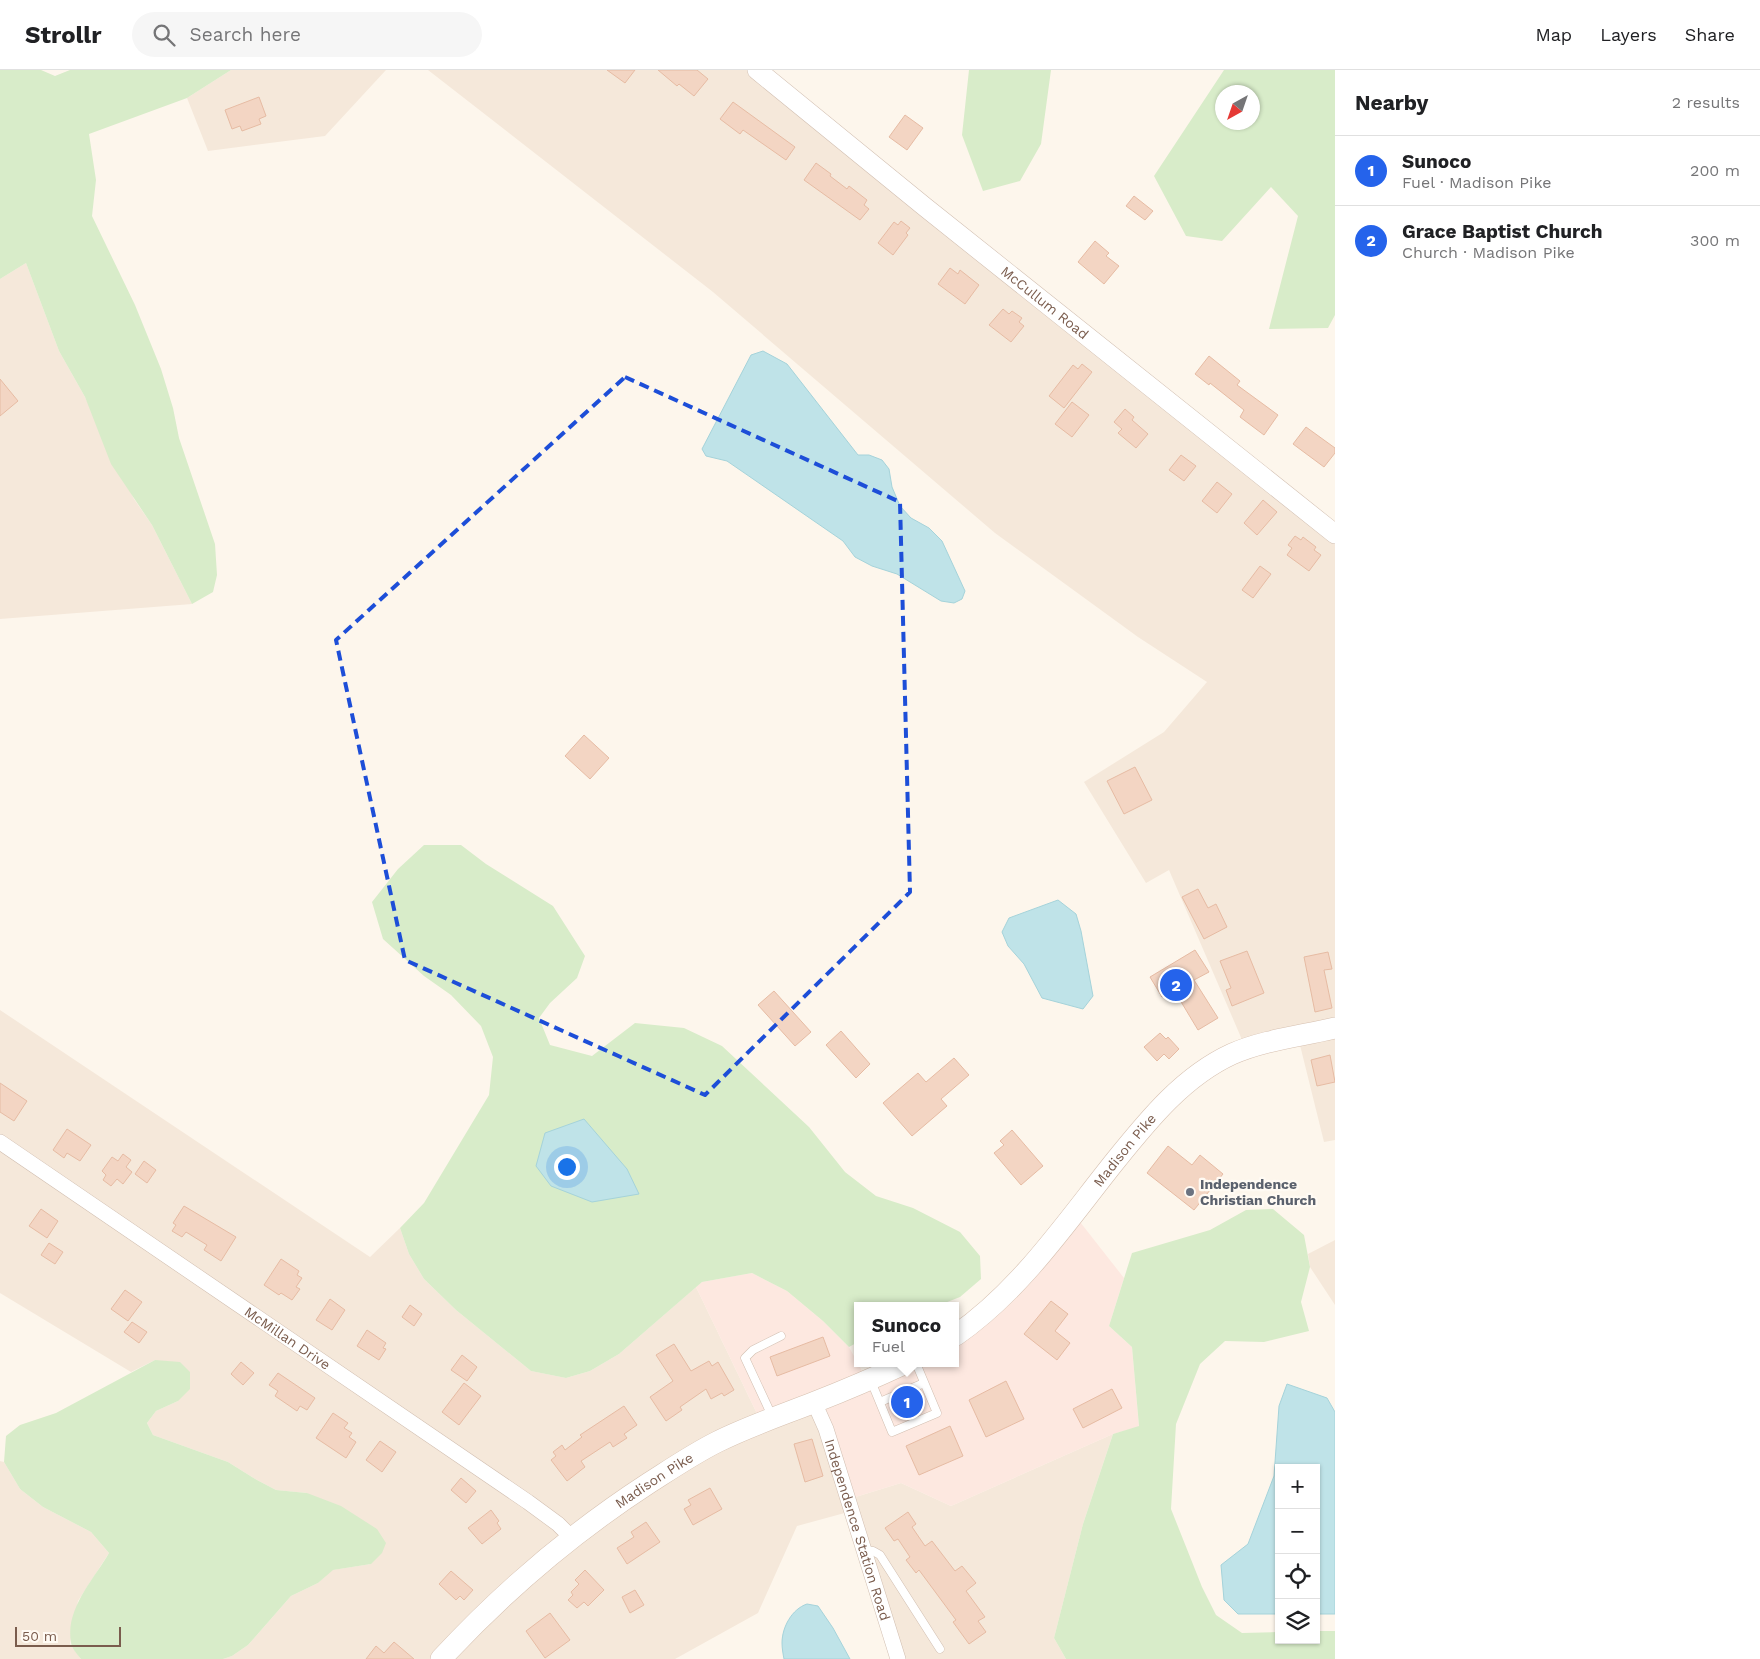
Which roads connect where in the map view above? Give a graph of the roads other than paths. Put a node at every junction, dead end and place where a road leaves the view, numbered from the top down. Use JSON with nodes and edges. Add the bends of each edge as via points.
{"nodes":[{"id":1,"x":757,"y":70,"type":"edge"},
{"id":2,"x":1335,"y":534,"type":"edge"},
{"id":3,"x":1335,"y":1028,"type":"edge"},
{"id":4,"x":0,"y":1142,"type":"edge"},
{"id":5,"x":959,"y":1333,"type":"edge"},
{"id":6,"x":781,"y":1336,"type":"dead end"},
{"id":7,"x":897,"y":1367,"type":"edge"},
{"id":8,"x":918,"y":1367,"type":"edge"},
{"id":9,"x":870,"y":1379,"type":"junction"},
{"id":10,"x":924,"y":1383,"type":"junction"},
{"id":11,"x":814,"y":1402,"type":"junction"},
{"id":12,"x":880,"y":1402,"type":"junction"},
{"id":13,"x":773,"y":1418,"type":"junction"},
{"id":14,"x":570,"y":1538,"type":"junction"},
{"id":15,"x":864,"y":1550,"type":"junction"},
{"id":16,"x":940,"y":1649,"type":"dead end"},
{"id":17,"x":441,"y":1659,"type":"edge"},
{"id":18,"x":898,"y":1659,"type":"edge"}],
"edges":[{"from":1,"to":2,"type":"street","name":"McCullum Road"},
{"from":3,"to":5,"type":"main road","name":"Madison Pike","via":[[1252,1047],[1232,1054],[1198,1074],[1168,1099],[1136,1135],[1026,1271]]},
{"from":4,"to":14,"type":"street","name":"McMillan Drive","via":[[528,1502],[558,1524]]},
{"from":6,"to":13,"type":"lane","via":[[753,1350],[745,1358]]},
{"from":7,"to":9,"type":"main road","name":"Madison Pike"},
{"from":8,"to":10,"type":"lane"},
{"from":9,"to":11,"type":"main road","name":"Madison Pike"},
{"from":9,"to":12,"type":"lane"},
{"from":10,"to":12,"type":"lane"},
{"from":10,"to":12,"type":"lane","via":[[937,1413],[892,1432]]},
{"from":11,"to":13,"type":"main road","name":"Madison Pike"},
{"from":11,"to":15,"type":"street","name":"Independence Station Road","via":[[826,1429]]},
{"from":13,"to":14,"type":"main road","name":"Madison Pike","via":[[715,1443],[626,1498]]},
{"from":14,"to":17,"type":"main road","name":"Madison Pike","via":[[497,1602]]},
{"from":15,"to":16,"type":"lane","via":[[880,1555]]},
{"from":15,"to":18,"type":"street","name":"Independence Station Road"}]}
